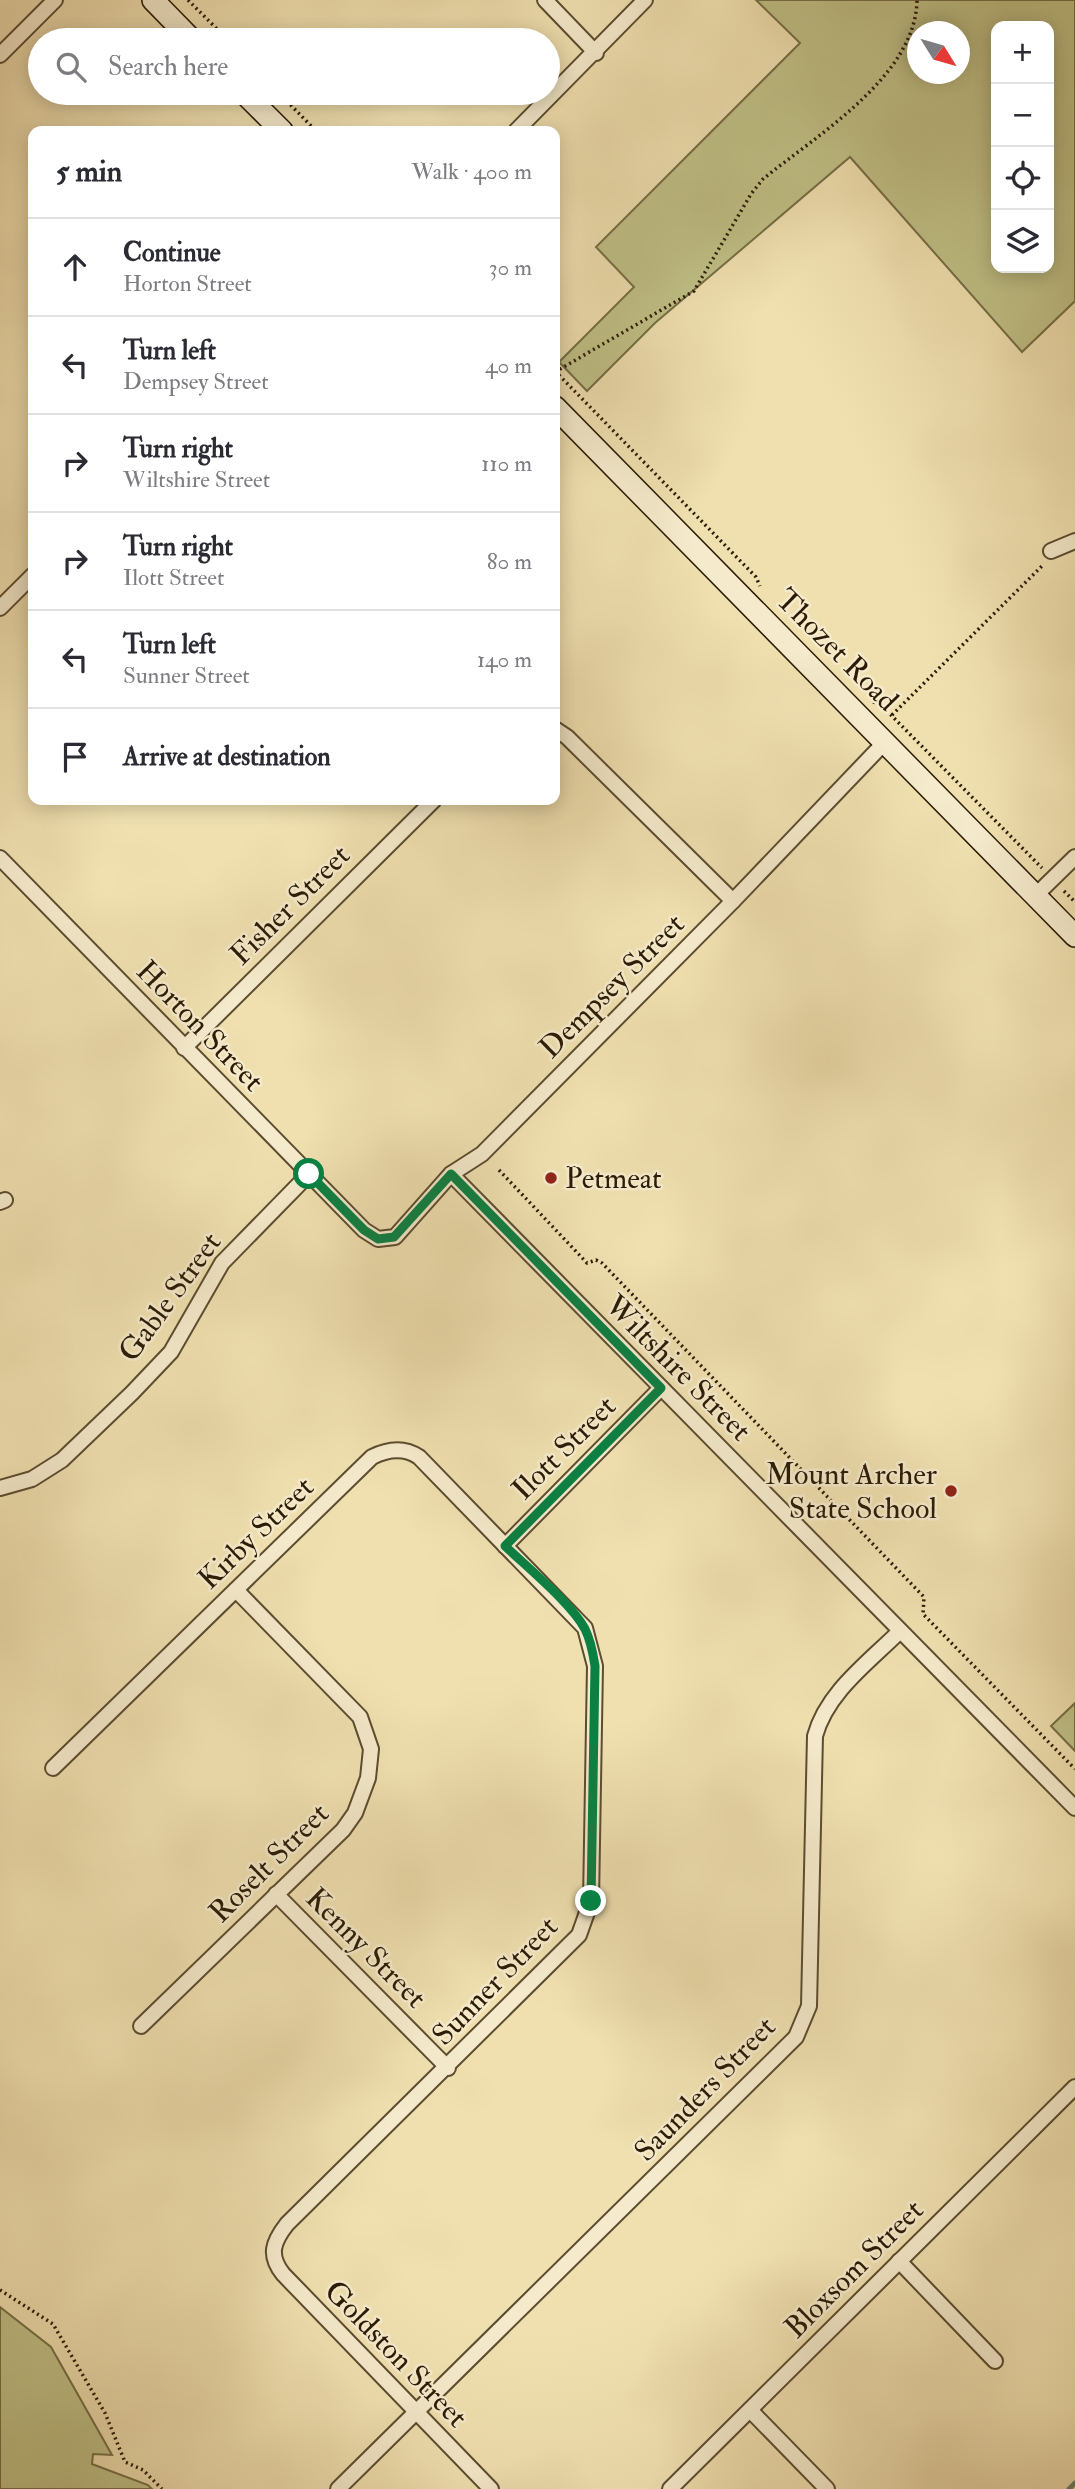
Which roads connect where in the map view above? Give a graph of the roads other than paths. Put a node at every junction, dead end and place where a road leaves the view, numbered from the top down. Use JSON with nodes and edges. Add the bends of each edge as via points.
{"nodes":[{"id":1,"x":55,"y":0,"type":"edge"},
{"id":2,"x":153,"y":0,"type":"edge"},
{"id":3,"x":545,"y":0,"type":"edge"},
{"id":4,"x":645,"y":0,"type":"edge"},
{"id":5,"x":180,"y":28,"type":"edge"},
{"id":6,"x":596,"y":53,"type":"junction"},
{"id":7,"x":0,"y":55,"type":"edge"},
{"id":8,"x":560,"y":88,"type":"edge"},
{"id":9,"x":256,"y":105,"type":"edge"},
{"id":10,"x":543,"y":105,"type":"edge"},
{"id":11,"x":277,"y":126,"type":"edge"},
{"id":12,"x":521,"y":126,"type":"edge"},
{"id":13,"x":560,"y":412,"type":"edge"},
{"id":14,"x":1075,"y":541,"type":"edge"},
{"id":15,"x":1051,"y":551,"type":"road end"},
{"id":16,"x":28,"y":580,"type":"edge"},
{"id":17,"x":0,"y":608,"type":"edge"},
{"id":18,"x":560,"y":732,"type":"edge"},
{"id":19,"x":880,"y":737,"type":"junction"},
{"id":20,"x":429,"y":805,"type":"edge"},
{"id":21,"x":1075,"y":857,"type":"edge"},
{"id":22,"x":0,"y":858,"type":"edge"},
{"id":23,"x":1035,"y":896,"type":"junction"},
{"id":24,"x":733,"y":901,"type":"junction"},
{"id":25,"x":1075,"y":936,"type":"edge"},
{"id":26,"x":184,"y":1048,"type":"junction"},
{"id":27,"x":309,"y":1174,"type":"junction"},
{"id":28,"x":451,"y":1174,"type":"junction"},
{"id":29,"x":364,"y":1230,"type":"joint"},
{"id":30,"x":661,"y":1388,"type":"junction"},
{"id":31,"x":0,"y":1488,"type":"edge"},
{"id":32,"x":505,"y":1546,"type":"junction"},
{"id":33,"x":236,"y":1590,"type":"junction"},
{"id":34,"x":900,"y":1630,"type":"junction"},
{"id":35,"x":53,"y":1768,"type":"dead end"},
{"id":36,"x":1075,"y":1808,"type":"edge"},
{"id":37,"x":276,"y":1894,"type":"junction"},
{"id":38,"x":141,"y":2026,"type":"dead end"},
{"id":39,"x":448,"y":2068,"type":"junction"},
{"id":40,"x":1075,"y":2087,"type":"edge"},
{"id":41,"x":272,"y":2250,"type":"joint"},
{"id":42,"x":899,"y":2262,"type":"junction"},
{"id":43,"x":995,"y":2361,"type":"dead end"},
{"id":44,"x":750,"y":2410,"type":"junction"},
{"id":45,"x":415,"y":2412,"type":"junction"},
{"id":46,"x":338,"y":2489,"type":"edge"},
{"id":47,"x":491,"y":2489,"type":"edge"},
{"id":48,"x":670,"y":2489,"type":"edge"},
{"id":49,"x":827,"y":2489,"type":"edge"}],
"edges":[{"from":1,"to":7,"type":"street"},
{"from":2,"to":5,"type":"street"},
{"from":3,"to":6,"type":"street"},
{"from":4,"to":6,"type":"street"},
{"from":6,"to":8,"type":"street"},
{"from":9,"to":11,"type":"street"},
{"from":10,"to":12,"type":"street"},
{"from":13,"to":19,"type":"street","name":"Thozet Road"},
{"from":14,"to":15,"type":"street"},
{"from":16,"to":17,"type":"street"},
{"from":18,"to":24,"type":"street"},
{"from":19,"to":23,"type":"street","name":"Thozet Road"},
{"from":19,"to":24,"type":"street","name":"Dempsey Street"},
{"from":20,"to":26,"type":"street","name":"Fisher Street"},
{"from":21,"to":23,"type":"street"},
{"from":22,"to":26,"type":"street","name":"Horton Street"},
{"from":23,"to":25,"type":"street","name":"Thozet Road"},
{"from":24,"to":28,"type":"street","name":"Dempsey Street","via":[[482,1153]]},
{"from":26,"to":27,"type":"street","name":"Horton Street"},
{"from":27,"to":29,"type":"street","name":"Horton Street"},
{"from":27,"to":31,"type":"street","name":"Gable Street","via":[[222,1263],[171,1352],[132,1393],[62,1460],[32,1479]]},
{"from":28,"to":29,"type":"street","name":"Dempsey Street","via":[[394,1237],[378,1239]]},
{"from":28,"to":30,"type":"street","name":"Wiltshire Street"},
{"from":30,"to":32,"type":"street","name":"Ilott Street"},
{"from":30,"to":34,"type":"street","name":"Wiltshire Street"},
{"from":32,"to":33,"type":"street","name":"Kirby Street","via":[[419,1458],[408,1450],[384,1451],[372,1457]]},
{"from":32,"to":39,"type":"street","name":"Sunner Street","via":[[574,1615],[592,1647],[591,1901],[579,1935]]},
{"from":33,"to":35,"type":"street","name":"Kirby Street"},
{"from":33,"to":37,"type":"street","name":"Roselt Street","via":[[350,1704],[360,1717],[370,1749],[368,1778],[355,1813]]},
{"from":34,"to":36,"type":"street","name":"Wiltshire Street"},
{"from":34,"to":45,"type":"street","name":"Saunders Street","via":[[831,1700],[815,1736],[808,2007],[796,2037]]},
{"from":37,"to":38,"type":"street","name":"Roselt Street"},
{"from":37,"to":39,"type":"street","name":"Kenny Street"},
{"from":39,"to":41,"type":"street","name":"Sunner Street","via":[[287,2224]]},
{"from":40,"to":42,"type":"street","name":"Bloxsom Street"},
{"from":41,"to":45,"type":"street","name":"Goldston Street","via":[[283,2274]]},
{"from":42,"to":43,"type":"street"},
{"from":42,"to":44,"type":"street","name":"Bloxsom Street"},
{"from":44,"to":48,"type":"street","name":"Bloxsom Street"},
{"from":44,"to":49,"type":"street"},
{"from":45,"to":46,"type":"street","name":"Saunders Street"},
{"from":45,"to":47,"type":"street","name":"Goldston Street"}]}
